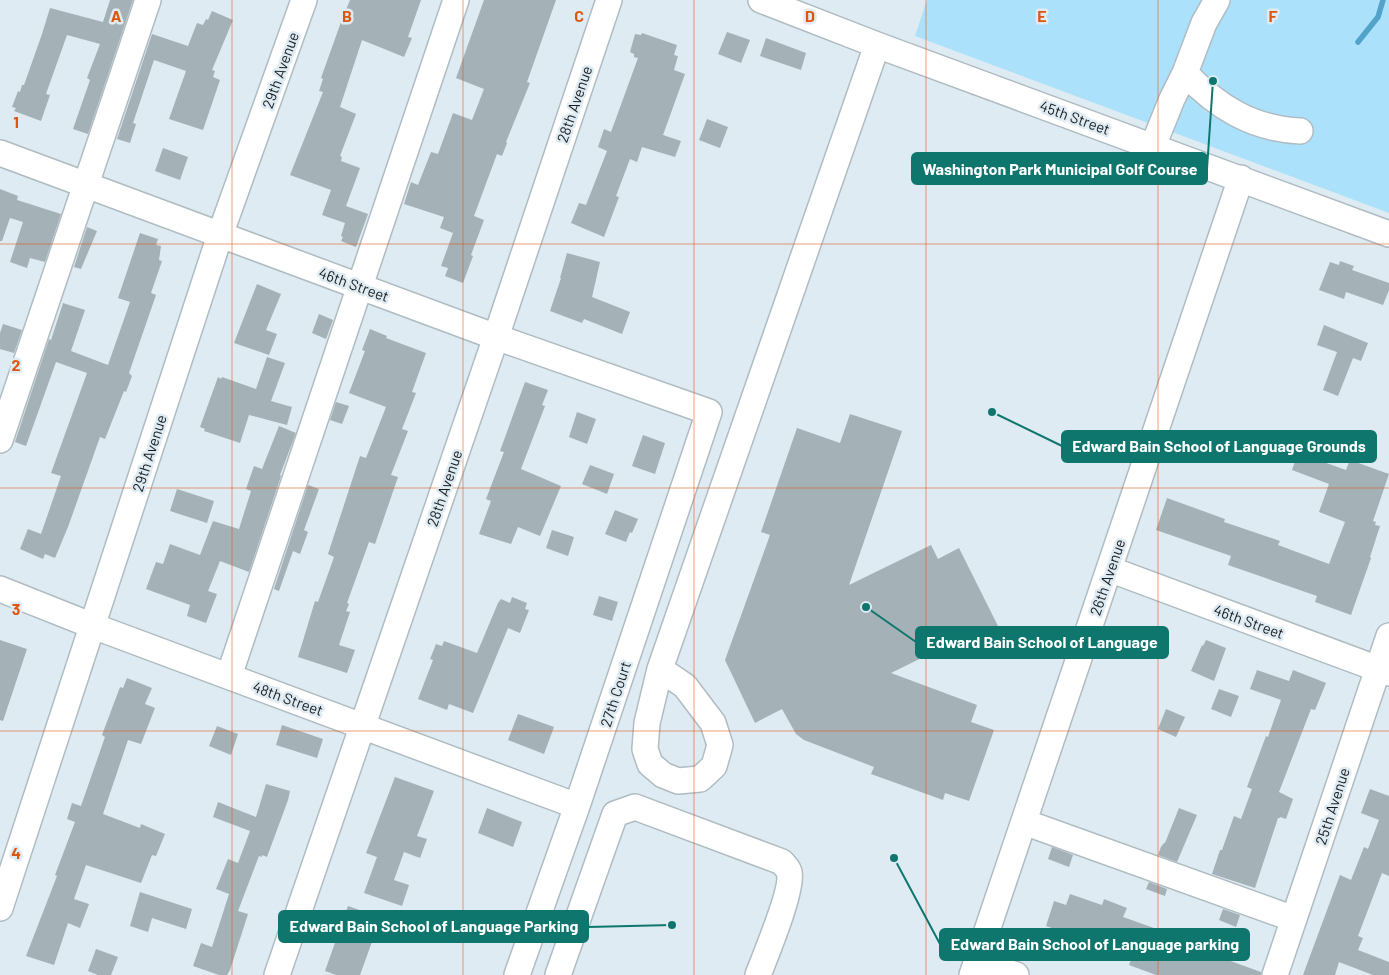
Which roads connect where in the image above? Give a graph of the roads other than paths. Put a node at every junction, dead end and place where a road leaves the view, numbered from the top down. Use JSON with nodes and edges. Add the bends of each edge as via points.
{"nodes":[{"id":1,"x":148,"y":0,"type":"edge"},
{"id":2,"x":304,"y":0,"type":"edge"},
{"id":3,"x":456,"y":0,"type":"edge"},
{"id":4,"x":609,"y":0,"type":"edge"},
{"id":5,"x":760,"y":0,"type":"edge"},
{"id":6,"x":1217,"y":0,"type":"edge"},
{"id":7,"x":877,"y":45,"type":"junction"},
{"id":8,"x":1185,"y":73,"type":"junction"},
{"id":9,"x":1300,"y":131,"type":"dead end"},
{"id":10,"x":1153,"y":146,"type":"junction"},
{"id":11,"x":0,"y":153,"type":"edge"},
{"id":12,"x":1242,"y":178,"type":"junction"},
{"id":13,"x":86,"y":185,"type":"junction"},
{"id":14,"x":1389,"y":234,"type":"edge"},
{"id":15,"x":220,"y":235,"type":"junction"},
{"id":16,"x":359,"y":286,"type":"junction"},
{"id":17,"x":496,"y":337,"type":"junction"},
{"id":18,"x":709,"y":412,"type":"joint"},
{"id":19,"x":0,"y":440,"type":"edge"},
{"id":20,"x":1109,"y":570,"type":"junction"},
{"id":21,"x":0,"y":589,"type":"edge"},
{"id":22,"x":93,"y":626,"type":"junction"},
{"id":23,"x":1389,"y":636,"type":"edge"},
{"id":24,"x":660,"y":669,"type":"dead end"},
{"id":25,"x":1383,"y":671,"type":"edge"},
{"id":26,"x":229,"y":676,"type":"junction"},
{"id":27,"x":362,"y":726,"type":"junction"},
{"id":28,"x":577,"y":806,"type":"junction"},
{"id":29,"x":1024,"y":822,"type":"junction"},
{"id":30,"x":0,"y":908,"type":"edge"},
{"id":31,"x":1294,"y":919,"type":"junction"},
{"id":32,"x":974,"y":968,"type":"edge"},
{"id":33,"x":759,"y":972,"type":"edge"},
{"id":34,"x":277,"y":975,"type":"edge"},
{"id":35,"x":517,"y":975,"type":"edge"},
{"id":36,"x":558,"y":975,"type":"edge"},
{"id":37,"x":1016,"y":975,"type":"edge"},
{"id":38,"x":1275,"y":975,"type":"edge"}],
"edges":[{"from":1,"to":13,"type":"street"},
{"from":2,"to":15,"type":"street","name":"29th Avenue"},
{"from":3,"to":16,"type":"street"},
{"from":4,"to":17,"type":"street","name":"28th Avenue"},
{"from":5,"to":7,"type":"street","name":"45th Street"},
{"from":6,"to":8,"type":"street","via":[[1204,23]]},
{"from":7,"to":10,"type":"street","name":"45th Street"},
{"from":7,"to":24,"type":"street"},
{"from":8,"to":9,"type":"street","via":[[1223,107],[1279,130]]},
{"from":8,"to":10,"type":"street"},
{"from":10,"to":12,"type":"street","name":"45th Street"},
{"from":11,"to":13,"type":"street","name":"46th Street"},
{"from":12,"to":14,"type":"street","name":"45th Street"},
{"from":12,"to":20,"type":"street","name":"26th Avenue"},
{"from":13,"to":15,"type":"street","name":"46th Street"},
{"from":13,"to":19,"type":"street"},
{"from":15,"to":16,"type":"street","name":"46th Street"},
{"from":15,"to":22,"type":"street","name":"29th Avenue"},
{"from":16,"to":17,"type":"street","name":"46th Street"},
{"from":16,"to":26,"type":"street"},
{"from":17,"to":18,"type":"street","name":"46th Street"},
{"from":17,"to":27,"type":"street","name":"28th Avenue"},
{"from":18,"to":28,"type":"street","name":"27th Court"},
{"from":20,"to":25,"type":"street","name":"46th Street"},
{"from":20,"to":29,"type":"street","name":"26th Avenue"},
{"from":21,"to":22,"type":"street","name":"48th Street"},
{"from":22,"to":26,"type":"street","name":"48th Street"},
{"from":22,"to":30,"type":"street","name":"29th Avenue"},
{"from":23,"to":25,"type":"street","name":"25th Avenue"},
{"from":25,"to":31,"type":"street","name":"25th Avenue"},
{"from":26,"to":27,"type":"street","name":"48th Street"},
{"from":27,"to":28,"type":"street","name":"48th Street"},
{"from":27,"to":34,"type":"street","name":"28th Avenue"},
{"from":28,"to":35,"type":"street","name":"27th Court"},
{"from":29,"to":31,"type":"street"},
{"from":29,"to":32,"type":"street","name":"26th Avenue"},
{"from":31,"to":38,"type":"street","name":"25th Avenue"},
{"from":32,"to":37,"type":"street"},
{"from":33,"to":36,"type":"street","via":[[789,883],[789,872],[782,862],[635,807],[615,814]]}]}
